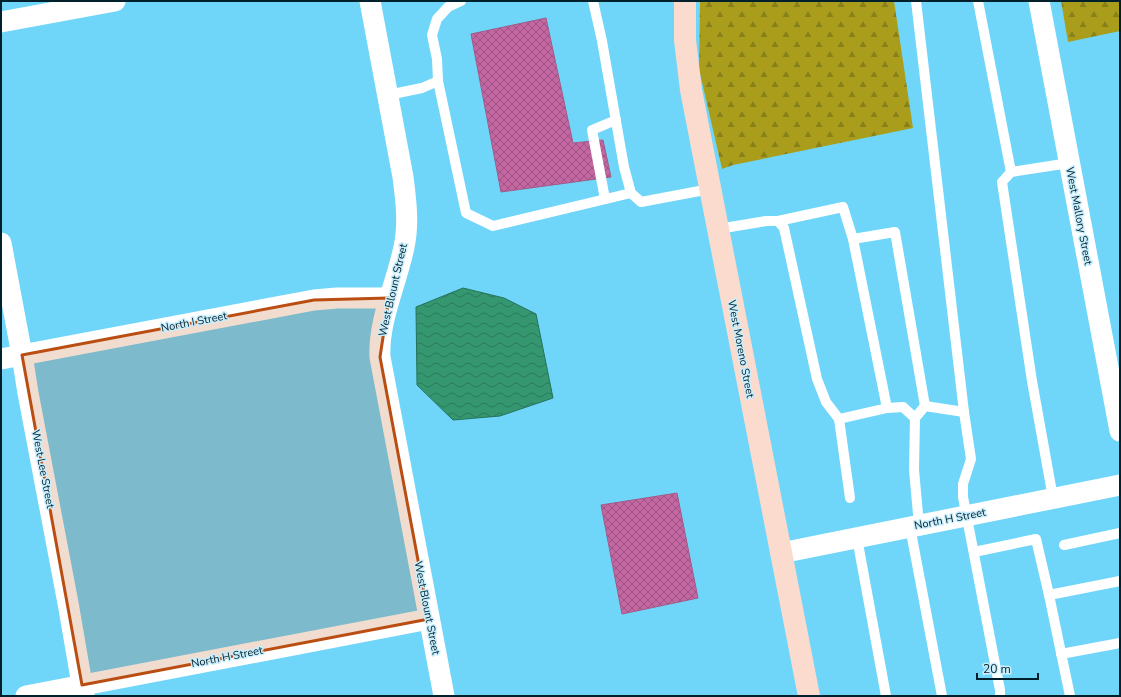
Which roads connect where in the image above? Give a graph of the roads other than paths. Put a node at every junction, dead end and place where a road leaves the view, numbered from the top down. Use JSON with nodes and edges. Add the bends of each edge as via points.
{"nodes":[{"id":1,"x":115,"y":1,"type":"edge"},
{"id":2,"x":370,"y":1,"type":"edge"},
{"id":3,"x":461,"y":1,"type":"edge"},
{"id":4,"x":593,"y":1,"type":"edge"},
{"id":5,"x":685,"y":1,"type":"edge"},
{"id":6,"x":916,"y":1,"type":"edge"},
{"id":7,"x":978,"y":1,"type":"edge"},
{"id":8,"x":1039,"y":1,"type":"edge"},
{"id":9,"x":1,"y":22,"type":"edge"},
{"id":10,"x":438,"y":81,"type":"junction"},
{"id":11,"x":388,"y":95,"type":"junction"},
{"id":12,"x":616,"y":120,"type":"junction"},
{"id":13,"x":1069,"y":163,"type":"junction"},
{"id":14,"x":1011,"y":172,"type":"junction"},
{"id":15,"x":710,"y":189,"type":"junction"},
{"id":16,"x":631,"y":193,"type":"junction"},
{"id":17,"x":605,"y":199,"type":"junction"},
{"id":18,"x":778,"y":222,"type":"junction"},
{"id":19,"x":718,"y":229,"type":"junction"},
{"id":20,"x":853,"y":239,"type":"junction"},
{"id":21,"x":1,"y":243,"type":"edge"},
{"id":22,"x":389,"y":298,"type":"junction"},
{"id":23,"x":22,"y":355,"type":"junction"},
{"id":24,"x":1,"y":359,"type":"edge"},
{"id":25,"x":925,"y":406,"type":"junction"},
{"id":26,"x":887,"y":408,"type":"junction"},
{"id":27,"x":964,"y":412,"type":"junction"},
{"id":28,"x":914,"y":418,"type":"junction"},
{"id":29,"x":840,"y":419,"type":"junction"},
{"id":30,"x":1120,"y":431,"type":"edge"},
{"id":31,"x":1120,"y":485,"type":"edge"},
{"id":32,"x":850,"y":498,"type":"dead end"},
{"id":33,"x":1053,"y":498,"type":"junction"},
{"id":34,"x":967,"y":515,"type":"junction"},
{"id":35,"x":915,"y":526,"type":"junction"},
{"id":36,"x":1120,"y":533,"type":"edge"},
{"id":37,"x":857,"y":538,"type":"junction"},
{"id":38,"x":1064,"y":545,"type":"dead end"},
{"id":39,"x":974,"y":552,"type":"junction"},
{"id":40,"x":781,"y":553,"type":"junction"},
{"id":41,"x":1120,"y":580,"type":"edge"},
{"id":42,"x":1049,"y":596,"type":"junction"},
{"id":43,"x":429,"y":619,"type":"junction"},
{"id":44,"x":1120,"y":643,"type":"edge"},
{"id":45,"x":1061,"y":654,"type":"junction"},
{"id":46,"x":83,"y":691,"type":"edge"},
{"id":47,"x":26,"y":696,"type":"edge"},
{"id":48,"x":444,"y":696,"type":"edge"},
{"id":49,"x":809,"y":696,"type":"edge"},
{"id":50,"x":886,"y":696,"type":"edge"},
{"id":51,"x":942,"y":696,"type":"edge"},
{"id":52,"x":1000,"y":696,"type":"edge"},
{"id":53,"x":1070,"y":696,"type":"edge"}],
"edges":[{"from":1,"to":9,"type":"street"},
{"from":2,"to":11,"type":"street","name":"West Blount Street"},
{"from":3,"to":10,"type":"lane","via":[[448,6],[437,19],[432,35]]},
{"from":4,"to":12,"type":"lane"},
{"from":5,"to":15,"type":"street","name":"West Moreno Street","via":[[685,40],[691,90]]},
{"from":6,"to":27,"type":"lane"},
{"from":7,"to":14,"type":"lane"},
{"from":8,"to":13,"type":"street","name":"West Mallory Street"},
{"from":10,"to":11,"type":"lane","via":[[422,88]]},
{"from":10,"to":17,"type":"lane","via":[[466,213],[493,226]]},
{"from":11,"to":22,"type":"street","name":"West Blount Street","via":[[403,177],[407,220],[404,246]]},
{"from":12,"to":16,"type":"lane"},
{"from":12,"to":17,"type":"lane","via":[[592,130]]},
{"from":13,"to":14,"type":"lane"},
{"from":13,"to":30,"type":"street","name":"West Mallory Street"},
{"from":14,"to":33,"type":"lane","via":[[1002,182],[1032,381]]},
{"from":15,"to":16,"type":"lane","via":[[641,202]]},
{"from":15,"to":19,"type":"street","name":"West Moreno Street"},
{"from":16,"to":17,"type":"lane"},
{"from":18,"to":19,"type":"lane","via":[[766,221]]},
{"from":18,"to":20,"type":"lane","via":[[843,207]]},
{"from":18,"to":29,"type":"lane","via":[[784,228],[817,379],[826,402]]},
{"from":19,"to":40,"type":"street","name":"West Moreno Street"},
{"from":20,"to":25,"type":"lane","via":[[895,232]]},
{"from":20,"to":26,"type":"lane"},
{"from":21,"to":23,"type":"street","name":"West Lee Street"},
{"from":22,"to":23,"type":"street","name":"North I Street","via":[[314,300]]},
{"from":22,"to":43,"type":"street","name":"West Blount Street","via":[[380,357]]},
{"from":23,"to":24,"type":"street","name":"North I Street"},
{"from":23,"to":46,"type":"street","name":"West Lee Street"},
{"from":25,"to":27,"type":"lane"},
{"from":25,"to":28,"type":"lane"},
{"from":26,"to":28,"type":"lane","via":[[903,407]]},
{"from":26,"to":29,"type":"lane"},
{"from":27,"to":34,"type":"lane","via":[[971,459],[962,484]]},
{"from":28,"to":35,"type":"lane"},
{"from":29,"to":32,"type":"lane"},
{"from":31,"to":33,"type":"street","name":"North H Street"},
{"from":33,"to":34,"type":"street","name":"North H Street"},
{"from":34,"to":35,"type":"street","name":"North H Street"},
{"from":34,"to":39,"type":"lane"},
{"from":35,"to":37,"type":"street","name":"North H Street"},
{"from":35,"to":51,"type":"lane"},
{"from":36,"to":38,"type":"lane"},
{"from":37,"to":40,"type":"street","name":"North H Street"},
{"from":37,"to":50,"type":"lane"},
{"from":39,"to":42,"type":"lane","via":[[1036,539]]},
{"from":39,"to":52,"type":"lane"},
{"from":40,"to":49,"type":"street","name":"West Moreno Street"},
{"from":41,"to":42,"type":"lane"},
{"from":42,"to":45,"type":"lane"},
{"from":43,"to":46,"type":"street","name":"North H Street"},
{"from":43,"to":48,"type":"street","name":"West Blount Street"},
{"from":44,"to":45,"type":"lane"},
{"from":45,"to":53,"type":"lane"},
{"from":46,"to":47,"type":"street","name":"North H Street"}]}
